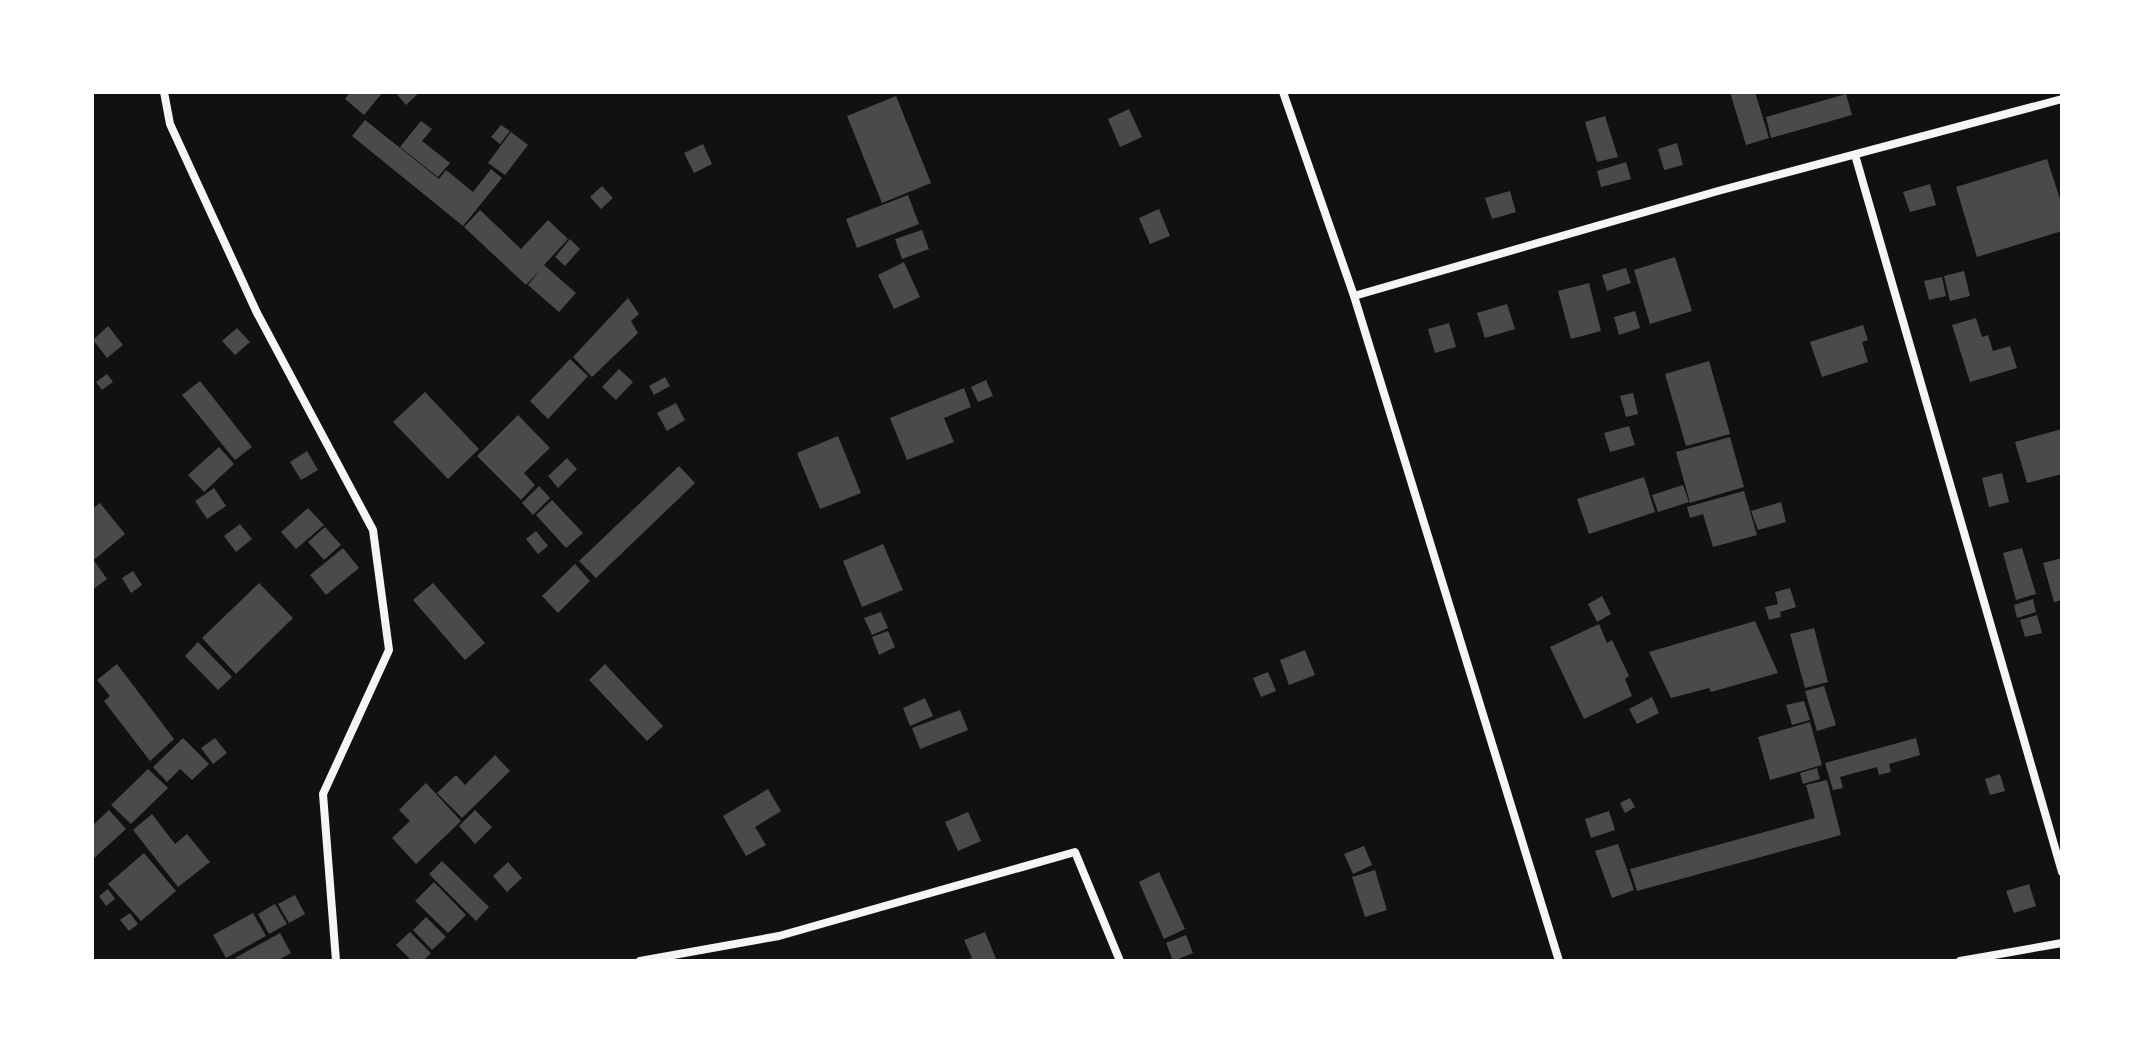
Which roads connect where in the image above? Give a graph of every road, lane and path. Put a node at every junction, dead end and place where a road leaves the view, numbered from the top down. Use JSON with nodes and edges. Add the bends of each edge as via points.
{"nodes":[{"id":1,"x":164,"y":92,"type":"edge"},
{"id":2,"x":1283,"y":92,"type":"edge"},
{"id":3,"x":2062,"y":99,"type":"edge"},
{"id":4,"x":1855,"y":155,"type":"junction"},
{"id":5,"x":1354,"y":296,"type":"junction"},
{"id":6,"x":2062,"y":872,"type":"edge"},
{"id":7,"x":2062,"y":943,"type":"edge"},
{"id":8,"x":336,"y":961,"type":"edge"},
{"id":9,"x":640,"y":961,"type":"edge"},
{"id":10,"x":1120,"y":961,"type":"edge"},
{"id":11,"x":1559,"y":961,"type":"edge"},
{"id":12,"x":1960,"y":961,"type":"edge"}],
"edges":[{"from":1,"to":8,"type":"street","via":[[170,124],[257,313],[373,530],[389,650],[323,794]]},
{"from":2,"to":5,"type":"street"},
{"from":3,"to":4,"type":"street"},
{"from":4,"to":5,"type":"street"},
{"from":4,"to":6,"type":"street"},
{"from":5,"to":11,"type":"street"},
{"from":7,"to":12,"type":"street"},
{"from":9,"to":10,"type":"street","via":[[779,936],[1075,852]]}]}
